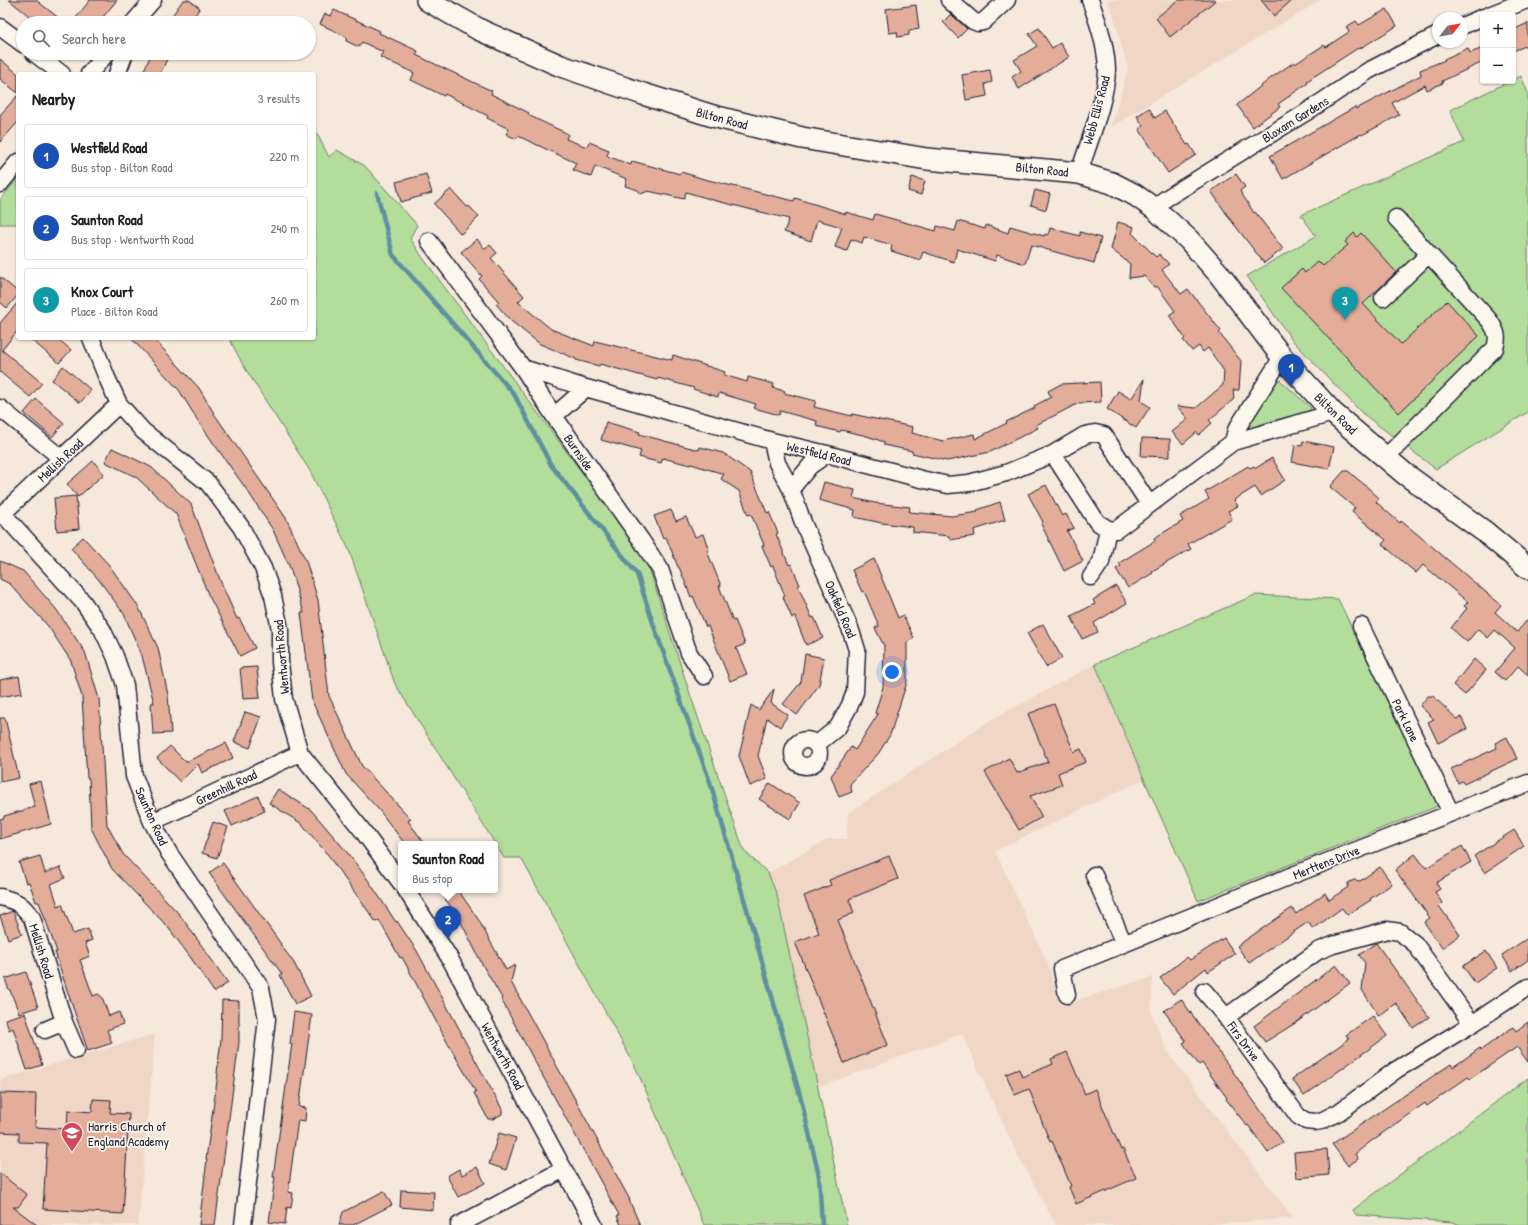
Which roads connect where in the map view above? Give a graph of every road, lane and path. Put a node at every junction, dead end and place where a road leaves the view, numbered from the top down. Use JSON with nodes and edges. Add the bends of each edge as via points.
{"nodes":[{"id":1,"x":427,"y":0,"type":"edge"},
{"id":2,"x":948,"y":0,"type":"edge"},
{"id":3,"x":1007,"y":0,"type":"edge"},
{"id":4,"x":1090,"y":0,"type":"edge"},
{"id":5,"x":1527,"y":0,"type":"edge"},
{"id":6,"x":1497,"y":12,"type":"edge"},
{"id":7,"x":1480,"y":18,"type":"edge"},
{"id":8,"x":1468,"y":23,"type":"edge"},
{"id":9,"x":0,"y":27,"type":"edge"},
{"id":10,"x":1432,"y":38,"type":"edge"},
{"id":11,"x":16,"y":39,"type":"edge"},
{"id":12,"x":43,"y":60,"type":"edge"},
{"id":13,"x":101,"y":60,"type":"edge"},
{"id":14,"x":123,"y":60,"type":"edge"},
{"id":15,"x":59,"y":72,"type":"edge"},
{"id":16,"x":91,"y":72,"type":"edge"},
{"id":17,"x":118,"y":72,"type":"edge"},
{"id":18,"x":16,"y":164,"type":"edge"},
{"id":19,"x":1079,"y":172,"type":"junction"},
{"id":20,"x":0,"y":184,"type":"edge"},
{"id":21,"x":1155,"y":209,"type":"junction"},
{"id":22,"x":1396,"y":218,"type":"dead end"},
{"id":23,"x":429,"y":241,"type":"dead end"},
{"id":24,"x":1429,"y":254,"type":"junction"},
{"id":25,"x":1383,"y":298,"type":"dead end"},
{"id":26,"x":92,"y":340,"type":"edge"},
{"id":27,"x":1282,"y":357,"type":"junction"},
{"id":28,"x":523,"y":368,"type":"junction"},
{"id":29,"x":586,"y":388,"type":"junction"},
{"id":30,"x":119,"y":404,"type":"junction"},
{"id":31,"x":0,"y":408,"type":"edge"},
{"id":32,"x":1333,"y":413,"type":"junction"},
{"id":33,"x":554,"y":416,"type":"junction"},
{"id":34,"x":772,"y":441,"type":"junction"},
{"id":35,"x":1233,"y":442,"type":"junction"},
{"id":36,"x":827,"y":454,"type":"junction"},
{"id":37,"x":1053,"y":454,"type":"junction"},
{"id":38,"x":1386,"y":457,"type":"junction"},
{"id":39,"x":61,"y":458,"type":"junction"},
{"id":40,"x":791,"y":489,"type":"junction"},
{"id":41,"x":1150,"y":504,"type":"junction"},
{"id":42,"x":1,"y":515,"type":"edge"},
{"id":43,"x":1108,"y":529,"type":"junction"},
{"id":44,"x":1528,"y":568,"type":"edge"},
{"id":45,"x":1091,"y":577,"type":"dead end"},
{"id":46,"x":1361,"y":626,"type":"dead end"},
{"id":47,"x":704,"y":676,"type":"dead end"},
{"id":48,"x":816,"y":745,"type":"dead end"},
{"id":49,"x":300,"y":753,"type":"junction"},
{"id":50,"x":1528,"y":783,"type":"edge"},
{"id":51,"x":1451,"y":813,"type":"junction"},
{"id":52,"x":152,"y":822,"type":"junction"},
{"id":53,"x":1094,"y":876,"type":"dead end"},
{"id":54,"x":398,"y":879,"type":"edge"},
{"id":55,"x":408,"y":893,"type":"edge"},
{"id":56,"x":0,"y":897,"type":"edge"},
{"id":57,"x":1124,"y":944,"type":"junction"},
{"id":58,"x":1528,"y":987,"type":"edge"},
{"id":59,"x":1204,"y":991,"type":"dead end"},
{"id":60,"x":1067,"y":995,"type":"dead end"},
{"id":61,"x":1226,"y":1017,"type":"junction"},
{"id":62,"x":64,"y":1022,"type":"junction"},
{"id":63,"x":1472,"y":1024,"type":"junction"},
{"id":64,"x":45,"y":1030,"type":"dead end"},
{"id":65,"x":76,"y":1050,"type":"dead end"},
{"id":66,"x":564,"y":1169,"type":"junction"},
{"id":67,"x":243,"y":1225,"type":"edge"},
{"id":68,"x":459,"y":1225,"type":"edge"},
{"id":69,"x":594,"y":1225,"type":"edge"}],
"edges":[{"from":1,"to":19,"type":"main road","name":"Bilton Road","via":[[480,30],[561,66],[713,116],[802,138],[919,157]]},
{"from":2,"to":3,"type":"street","via":[[973,21],[983,22]]},
{"from":4,"to":19,"type":"street","name":"Webb Ellis Road","via":[[1104,41],[1107,69],[1104,91]]},
{"from":5,"to":6,"type":"street"},
{"from":7,"to":8,"type":"street"},
{"from":9,"to":11,"type":"street"},
{"from":10,"to":21,"type":"street","name":"Bloxam Gardens","via":[[1368,71],[1165,199]]},
{"from":12,"to":15,"type":"street"},
{"from":13,"to":16,"type":"street"},
{"from":14,"to":17,"type":"street"},
{"from":18,"to":20,"type":"street"},
{"from":19,"to":21,"type":"main road","name":"Bilton Road","via":[[1112,183]]},
{"from":21,"to":27,"type":"main road","name":"Bilton Road","via":[[1189,240],[1219,274]]},
{"from":22,"to":24,"type":"street"},
{"from":23,"to":28,"type":"street","name":"Burnside"},
{"from":24,"to":25,"type":"street"},
{"from":24,"to":38,"type":"street","via":[[1489,320],[1496,330],[1498,340],[1495,348]]},
{"from":26,"to":30,"type":"street","name":"Wentworth Road"},
{"from":27,"to":32,"type":"main road","name":"Bilton Road"},
{"from":27,"to":35,"type":"street","via":[[1236,430]]},
{"from":28,"to":29,"type":"street","name":"Westfield Road"},
{"from":28,"to":33,"type":"street","name":"Burnside"},
{"from":29,"to":33,"type":"street"},
{"from":29,"to":34,"type":"street","name":"Westfield Road"},
{"from":30,"to":39,"type":"street","name":"Mellish Road"},
{"from":30,"to":49,"type":"street","name":"Wentworth Road","via":[[143,430],[208,483],[241,527],[263,568],[273,596],[280,629],[284,699]]},
{"from":31,"to":39,"type":"street"},
{"from":32,"to":35,"type":"street"},
{"from":32,"to":38,"type":"main road","name":"Bilton Road"},
{"from":33,"to":47,"type":"street","name":"Burnside","via":[[660,569],[689,654]]},
{"from":34,"to":36,"type":"street","name":"Westfield Road"},
{"from":34,"to":40,"type":"street","name":"Oakfield Road","via":[[777,463]]},
{"from":35,"to":41,"type":"street"},
{"from":36,"to":37,"type":"street","name":"Westfield Road","via":[[948,485],[969,483],[1006,473]]},
{"from":36,"to":40,"type":"street","via":[[810,466]]},
{"from":37,"to":41,"type":"street","name":"Westfield Road","via":[[1085,435],[1104,435]]},
{"from":37,"to":43,"type":"street","via":[[1097,522]]},
{"from":38,"to":44,"type":"main road","name":"Bilton Road"},
{"from":39,"to":42,"type":"street","name":"Mellish Road"},
{"from":40,"to":48,"type":"street","name":"Oakfield Road","via":[[857,650],[855,692],[850,705],[838,727]]},
{"from":41,"to":43,"type":"street","via":[[1116,530]]},
{"from":42,"to":52,"type":"street","name":"Saunton Road","via":[[83,602],[102,629],[125,685],[134,776]]},
{"from":43,"to":45,"type":"street","via":[[1101,562]]},
{"from":46,"to":51,"type":"street","name":"Park Lane"},
{"from":49,"to":52,"type":"street","name":"Greenhill Road"},
{"from":49,"to":54,"type":"street","name":"Wentworth Road"},
{"from":50,"to":51,"type":"street","name":"Merttens Drive"},
{"from":51,"to":57,"type":"street","name":"Merttens Drive"},
{"from":52,"to":67,"type":"street","name":"Saunton Road","via":[[169,853],[261,988],[267,1018]]},
{"from":53,"to":57,"type":"street"},
{"from":55,"to":66,"type":"street","name":"Wentworth Road","via":[[449,957]]},
{"from":56,"to":62,"type":"street","name":"Mellish Road","via":[[13,900],[24,907],[32,918]]},
{"from":57,"to":60,"type":"street","name":"Merttens Drive","via":[[1062,969]]},
{"from":58,"to":63,"type":"street","name":"Firs Drive"},
{"from":59,"to":61,"type":"street"},
{"from":61,"to":63,"type":"street","name":"Firs Drive","via":[[1318,951],[1387,930],[1400,932],[1415,944]]},
{"from":61,"to":63,"type":"street","name":"Firs Drive","via":[[1298,1116],[1315,1122],[1339,1112],[1396,1070]]},
{"from":62,"to":64,"type":"street"},
{"from":62,"to":65,"type":"street","name":"Mellish Road"},
{"from":66,"to":68,"type":"street"},
{"from":66,"to":69,"type":"street","name":"Wentworth Road"}]}
